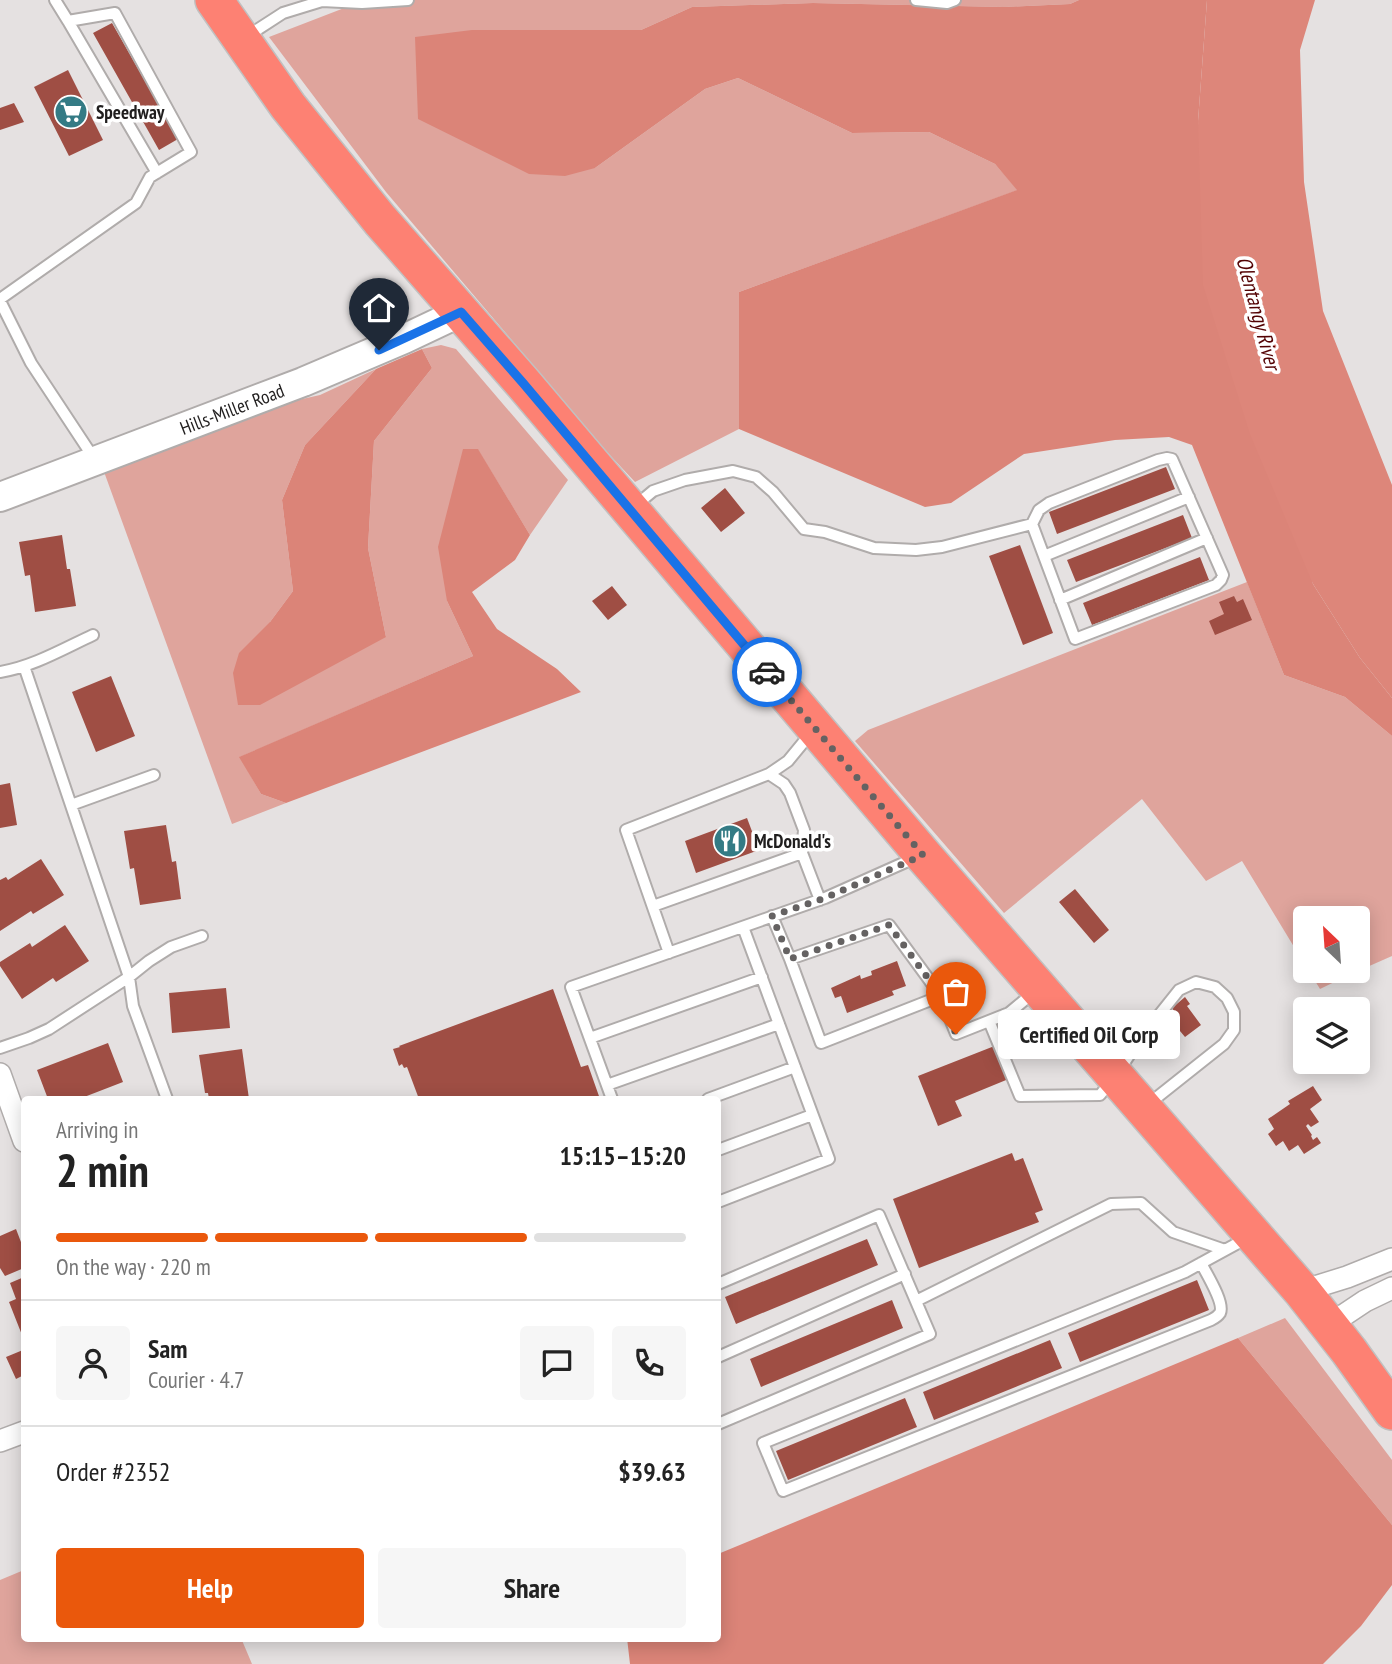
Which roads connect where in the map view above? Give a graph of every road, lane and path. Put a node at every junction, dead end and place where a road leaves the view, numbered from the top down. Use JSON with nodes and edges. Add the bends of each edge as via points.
{"nodes":[{"id":1,"x":55,"y":0,"type":"edge"},
{"id":2,"x":214,"y":0,"type":"edge"},
{"id":3,"x":408,"y":0,"type":"edge"},
{"id":4,"x":916,"y":0,"type":"edge"},
{"id":5,"x":955,"y":0,"type":"edge"},
{"id":6,"x":343,"y":1,"type":"edge"},
{"id":7,"x":68,"y":21,"type":"junction"},
{"id":8,"x":240,"y":40,"type":"junction"},
{"id":9,"x":157,"y":173,"type":"junction"},
{"id":10,"x":0,"y":300,"type":"edge"},
{"id":11,"x":461,"y":312,"type":"junction"},
{"id":12,"x":95,"y":460,"type":"junction"},
{"id":13,"x":0,"y":497,"type":"edge"},
{"id":14,"x":1189,"y":497,"type":"junction"},
{"id":15,"x":631,"y":511,"type":"junction"},
{"id":16,"x":1032,"y":524,"type":"junction"},
{"id":17,"x":1207,"y":538,"type":"junction"},
{"id":18,"x":1044,"y":556,"type":"junction"},
{"id":19,"x":1060,"y":600,"type":"junction"},
{"id":20,"x":93,"y":635,"type":"dead end"},
{"id":21,"x":24,"y":666,"type":"junction"},
{"id":22,"x":0,"y":672,"type":"edge"},
{"id":23,"x":816,"y":728,"type":"junction"},
{"id":24,"x":769,"y":774,"type":"junction"},
{"id":25,"x":153,"y":775,"type":"dead end"},
{"id":26,"x":71,"y":805,"type":"junction"},
{"id":27,"x":802,"y":853,"type":"junction"},
{"id":28,"x":923,"y":855,"type":"junction"},
{"id":29,"x":820,"y":900,"type":"junction"},
{"id":30,"x":653,"y":906,"type":"junction"},
{"id":31,"x":772,"y":916,"type":"junction"},
{"id":32,"x":743,"y":928,"type":"junction"},
{"id":33,"x":202,"y":936,"type":"dead end"},
{"id":34,"x":670,"y":953,"type":"junction"},
{"id":35,"x":790,"y":959,"type":"junction"},
{"id":36,"x":129,"y":977,"type":"junction"},
{"id":37,"x":762,"y":977,"type":"junction"},
{"id":38,"x":1040,"y":987,"type":"junction"},
{"id":39,"x":941,"y":996,"type":"junction"},
{"id":40,"x":989,"y":1021,"type":"junction"},
{"id":41,"x":779,"y":1024,"type":"junction"},
{"id":42,"x":590,"y":1038,"type":"junction"},
{"id":43,"x":0,"y":1048,"type":"edge"},
{"id":44,"x":795,"y":1067,"type":"junction"},
{"id":45,"x":0,"y":1074,"type":"edge"},
{"id":46,"x":1116,"y":1075,"type":"junction"},
{"id":47,"x":607,"y":1085,"type":"junction"},
{"id":48,"x":165,"y":1096,"type":"edge"},
{"id":49,"x":611,"y":1096,"type":"edge"},
{"id":50,"x":716,"y":1096,"type":"edge"},
{"id":51,"x":1144,"y":1107,"type":"junction"},
{"id":52,"x":813,"y":1115,"type":"junction"},
{"id":53,"x":21,"y":1133,"type":"edge"},
{"id":54,"x":721,"y":1149,"type":"edge"},
{"id":55,"x":721,"y":1201,"type":"edge"},
{"id":56,"x":1239,"y":1242,"type":"junction"},
{"id":57,"x":1392,"y":1259,"type":"edge"},
{"id":58,"x":1201,"y":1263,"type":"junction"},
{"id":59,"x":905,"y":1274,"type":"junction"},
{"id":60,"x":721,"y":1283,"type":"edge"},
{"id":61,"x":1392,"y":1287,"type":"edge"},
{"id":62,"x":1302,"y":1291,"type":"junction"},
{"id":63,"x":916,"y":1301,"type":"junction"},
{"id":64,"x":1329,"y":1325,"type":"junction"},
{"id":65,"x":721,"y":1356,"type":"edge"},
{"id":66,"x":1392,"y":1411,"type":"edge"},
{"id":67,"x":721,"y":1423,"type":"edge"},
{"id":68,"x":21,"y":1433,"type":"edge"},
{"id":69,"x":0,"y":1441,"type":"edge"}],
"edges":[{"from":1,"to":7,"type":"lane"},
{"from":2,"to":8,"type":"highway"},
{"from":3,"to":6,"type":"lane"},
{"from":4,"to":5,"type":"lane"},
{"from":6,"to":8,"type":"lane","via":[[322,1],[284,13]]},
{"from":7,"to":9,"type":"lane"},
{"from":7,"to":9,"type":"lane","via":[[115,13],[191,152]]},
{"from":8,"to":11,"type":"highway","via":[[337,168]]},
{"from":9,"to":10,"type":"lane","via":[[149,177],[136,203]]},
{"from":10,"to":12,"type":"lane","via":[[31,363]]},
{"from":11,"to":12,"type":"street","name":"Hills-Miller Road","via":[[303,382]]},
{"from":11,"to":15,"type":"highway"},
{"from":12,"to":13,"type":"street","name":"Hills-Miller Road"},
{"from":14,"to":16,"type":"lane","via":[[1172,459],[1167,458],[1049,503]]},
{"from":14,"to":17,"type":"lane"},
{"from":14,"to":18,"type":"lane"},
{"from":15,"to":16,"type":"lane","via":[[653,491],[733,471],[756,477],[804,528],[874,548],[916,551]]},
{"from":15,"to":23,"type":"highway"},
{"from":16,"to":18,"type":"lane"},
{"from":17,"to":19,"type":"lane"},
{"from":17,"to":19,"type":"lane","via":[[1223,575],[1216,585],[1075,639]]},
{"from":18,"to":19,"type":"lane"},
{"from":20,"to":21,"type":"lane"},
{"from":21,"to":22,"type":"lane"},
{"from":21,"to":26,"type":"lane"},
{"from":23,"to":24,"type":"lane","via":[[788,761]]},
{"from":23,"to":28,"type":"highway"},
{"from":24,"to":27,"type":"lane","via":[[790,793],[804,830]]},
{"from":24,"to":30,"type":"lane","via":[[626,830]]},
{"from":25,"to":26,"type":"lane"},
{"from":26,"to":36,"type":"lane"},
{"from":27,"to":29,"type":"lane"},
{"from":27,"to":30,"type":"lane"},
{"from":28,"to":29,"type":"lane"},
{"from":28,"to":38,"type":"highway"},
{"from":29,"to":31,"type":"lane"},
{"from":30,"to":34,"type":"lane"},
{"from":31,"to":32,"type":"lane"},
{"from":31,"to":35,"type":"lane"},
{"from":32,"to":34,"type":"lane"},
{"from":32,"to":37,"type":"lane"},
{"from":33,"to":36,"type":"lane","via":[[171,947]]},
{"from":34,"to":42,"type":"lane","via":[[571,987]]},
{"from":35,"to":39,"type":"lane","via":[[889,925]]},
{"from":35,"to":39,"type":"lane","via":[[821,1043]]},
{"from":36,"to":43,"type":"lane","via":[[49,1029]]},
{"from":36,"to":48,"type":"lane","via":[[133,1006]]},
{"from":37,"to":41,"type":"lane"},
{"from":37,"to":42,"type":"lane"},
{"from":38,"to":40,"type":"lane","via":[[1009,1013]]},
{"from":38,"to":46,"type":"highway"},
{"from":39,"to":40,"type":"lane","via":[[956,1034]]},
{"from":40,"to":46,"type":"lane","via":[[1020,1096],[1100,1095]]},
{"from":41,"to":44,"type":"lane"},
{"from":41,"to":47,"type":"lane"},
{"from":42,"to":47,"type":"lane"},
{"from":44,"to":50,"type":"lane"},
{"from":44,"to":52,"type":"lane"},
{"from":45,"to":53,"type":"street"},
{"from":46,"to":51,"type":"highway"},
{"from":46,"to":51,"type":"lane","via":[[1180,990],[1196,982],[1215,987],[1227,998],[1234,1012],[1234,1030],[1224,1044]]},
{"from":47,"to":49,"type":"lane"},
{"from":51,"to":56,"type":"highway"},
{"from":52,"to":54,"type":"lane"},
{"from":52,"to":55,"type":"lane","via":[[829,1159]]},
{"from":56,"to":58,"type":"lane"},
{"from":56,"to":62,"type":"highway"},
{"from":56,"to":63,"type":"lane","via":[[1173,1232],[1141,1203],[1111,1204]]},
{"from":57,"to":62,"type":"street"},
{"from":58,"to":58,"type":"lane","via":[[1222,1309],[1211,1320],[783,1490],[763,1443]]},
{"from":59,"to":60,"type":"lane","via":[[879,1215]]},
{"from":59,"to":63,"type":"lane"},
{"from":59,"to":65,"type":"lane"},
{"from":61,"to":64,"type":"street"},
{"from":62,"to":64,"type":"highway"},
{"from":63,"to":67,"type":"lane","via":[[930,1334]]},
{"from":64,"to":66,"type":"highway"},
{"from":68,"to":69,"type":"street"}]}
